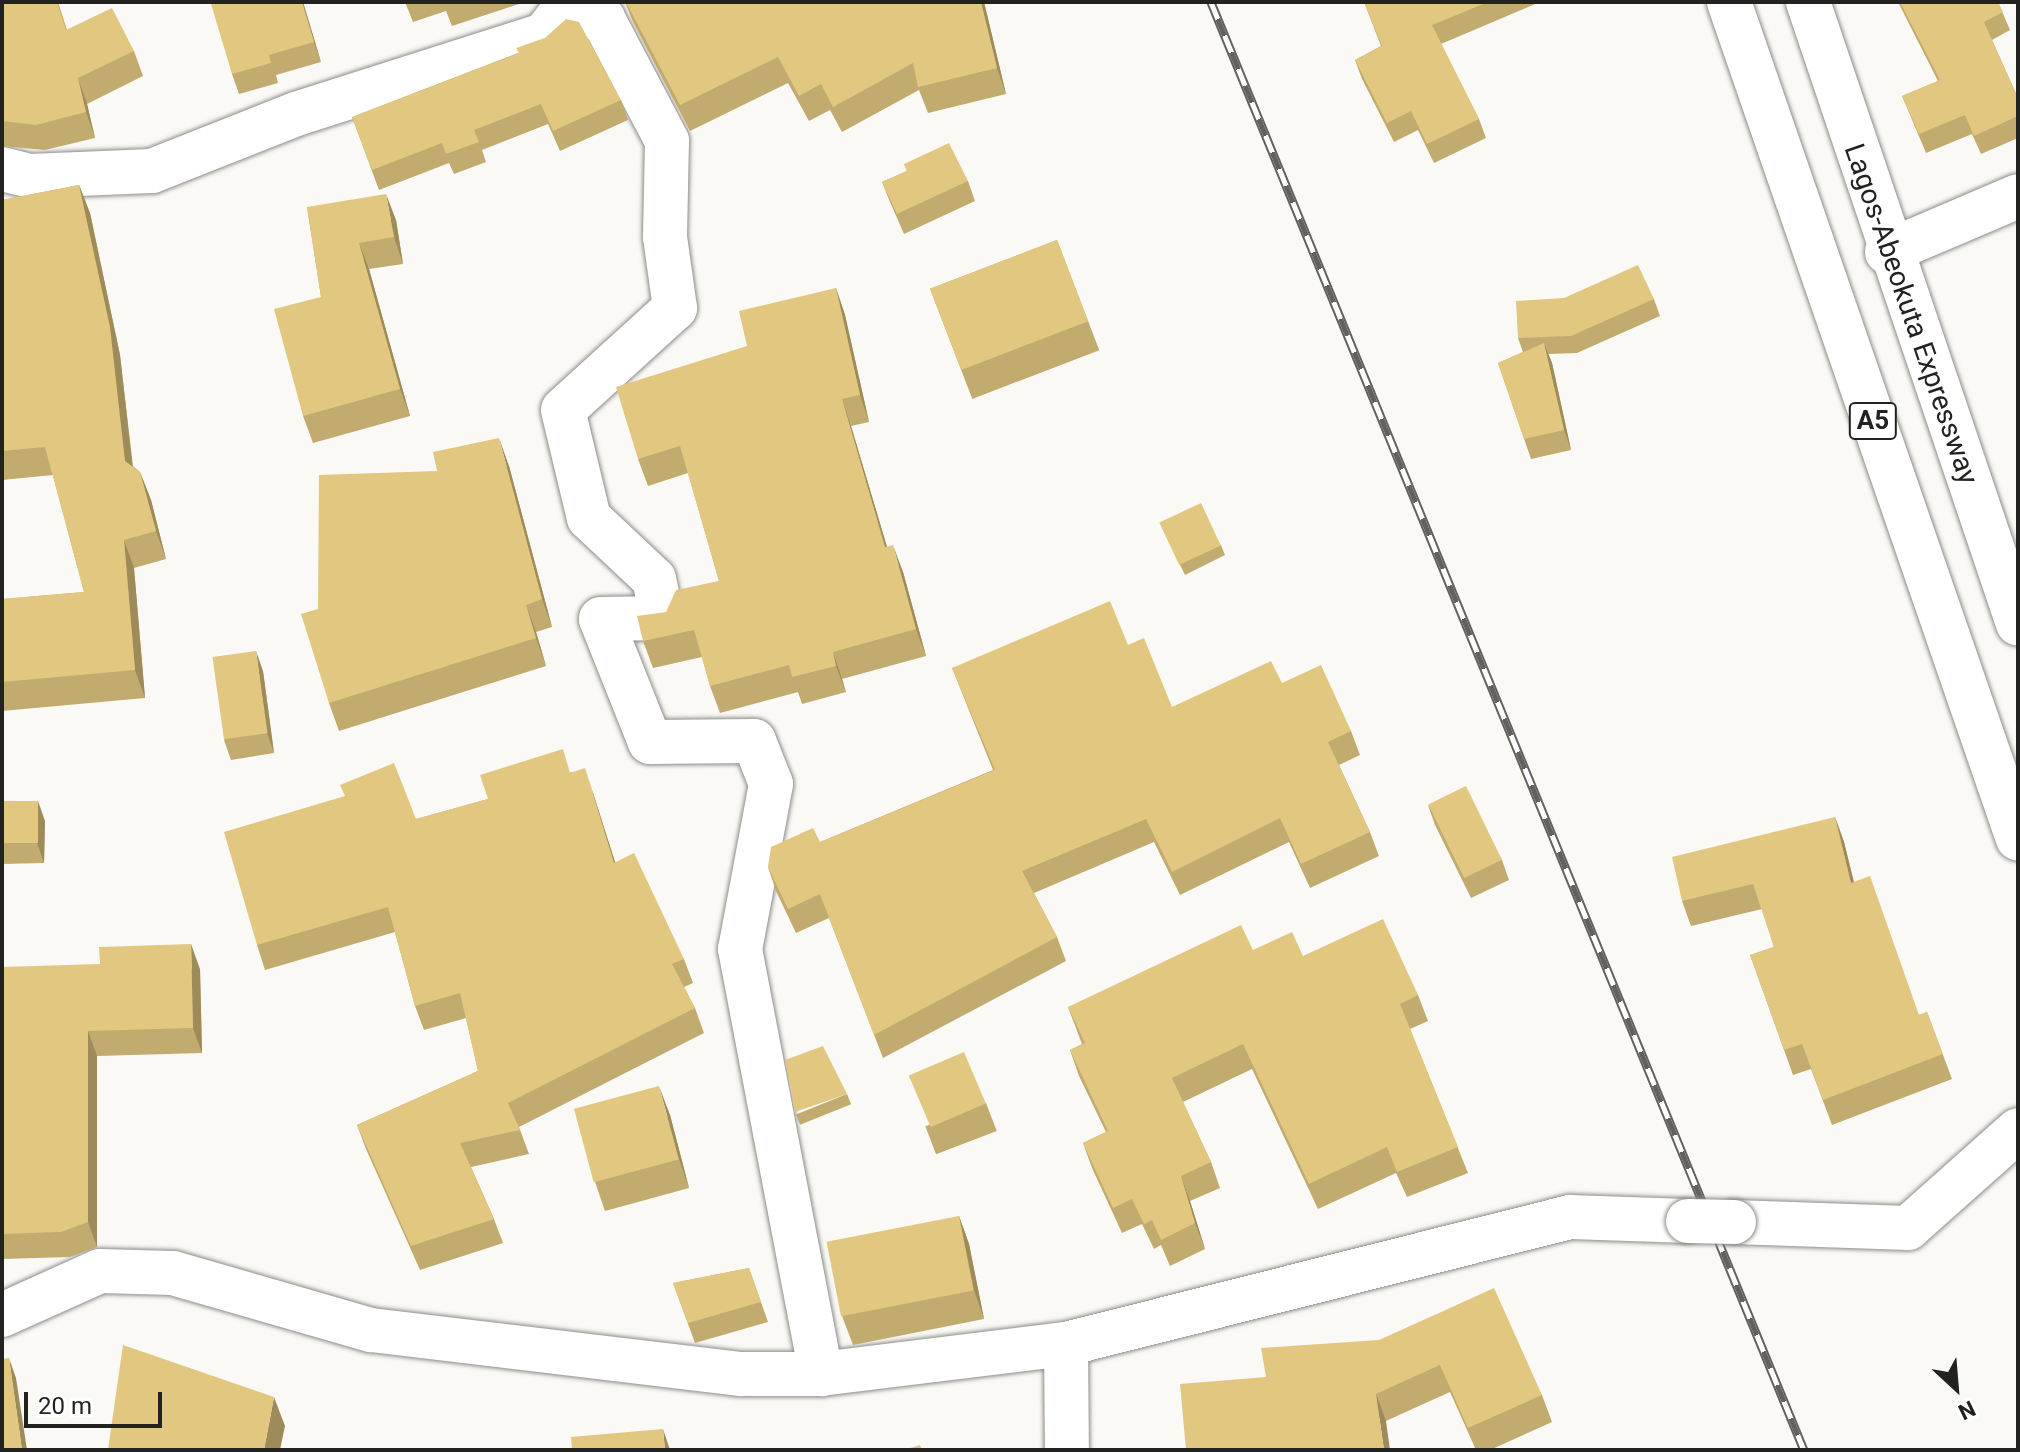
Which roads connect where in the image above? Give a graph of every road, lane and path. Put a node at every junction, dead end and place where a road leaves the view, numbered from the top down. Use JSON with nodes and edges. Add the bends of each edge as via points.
{"nodes":[{"id":1,"x":1729,"y":2,"type":"edge"},
{"id":2,"x":1808,"y":2,"type":"edge"},
{"id":3,"x":5,"y":169,"type":"edge"},
{"id":4,"x":2018,"y":196,"type":"edge"},
{"id":5,"x":1887,"y":252,"type":"junction"},
{"id":6,"x":2018,"y":624,"type":"edge"},
{"id":7,"x":2018,"y":839,"type":"edge"},
{"id":8,"x":2018,"y":1130,"type":"edge"},
{"id":9,"x":2,"y":1315,"type":"edge"},
{"id":10,"x":1066,"y":1344,"type":"junction"},
{"id":11,"x":821,"y":1374,"type":"junction"},
{"id":12,"x":1067,"y":1450,"type":"edge"}],
"edges":[{"from":1,"to":7,"type":"main road","number":"A5"},
{"from":2,"to":5,"type":"main road","name":"Lagos-Abeokuta Expressway","number":"A5"},
{"from":3,"to":11,"type":"main road","via":[[30,176],[152,171],[311,109],[544,35],[562,12],[603,19],[667,141],[665,237],[675,308],[563,410],[589,518],[654,579],[662,618],[601,619],[650,742],[754,741],[771,784],[740,949]]},
{"from":4,"to":5,"type":"main road"},
{"from":5,"to":6,"type":"main road","name":"Lagos-Abeokuta Expressway","number":"A5"},
{"from":8,"to":10,"type":"main road","bridge":true,"via":[[1908,1228],[1570,1217]]},
{"from":9,"to":11,"type":"main road","via":[[100,1271],[173,1273],[371,1330],[741,1374]]},
{"from":10,"to":11,"type":"main road"},
{"from":10,"to":12,"type":"main road"}]}
